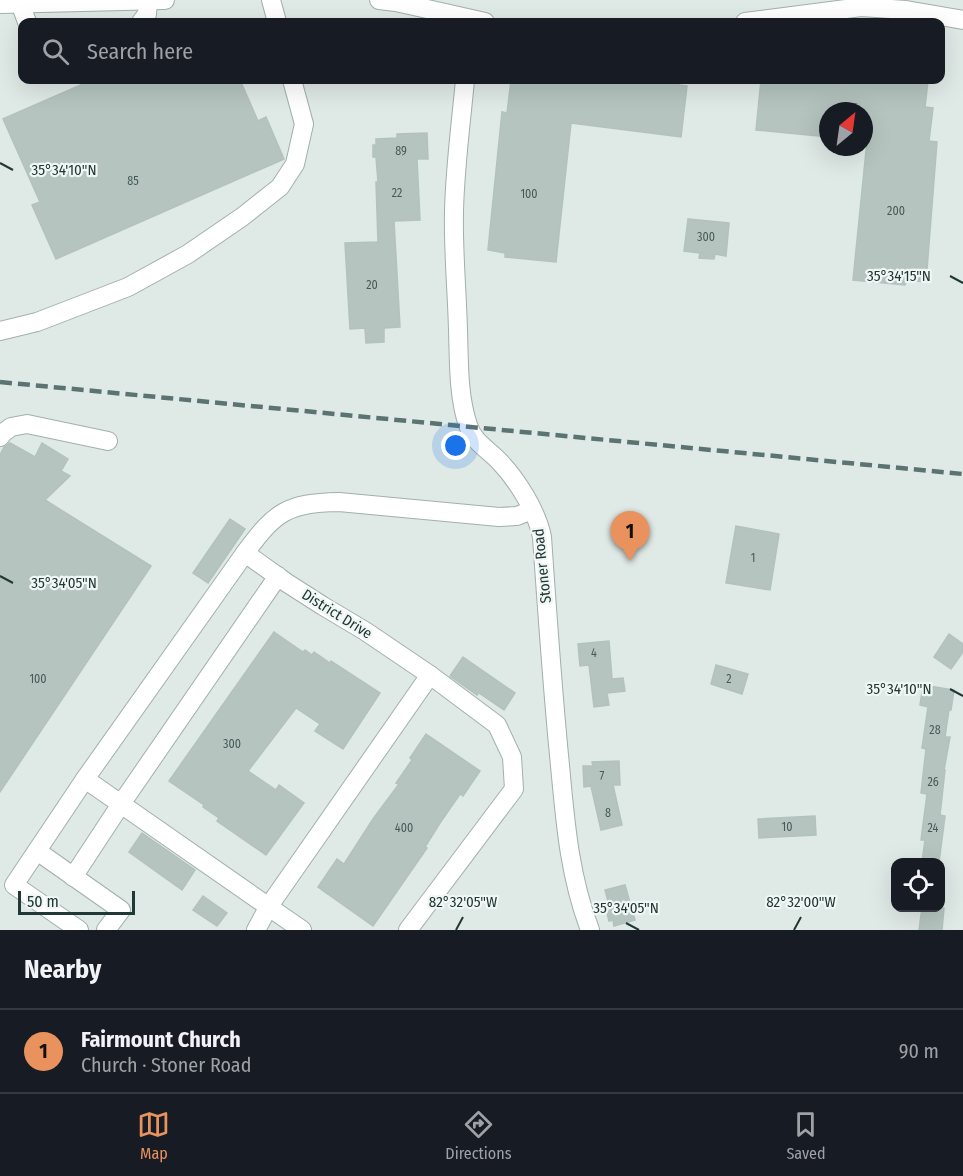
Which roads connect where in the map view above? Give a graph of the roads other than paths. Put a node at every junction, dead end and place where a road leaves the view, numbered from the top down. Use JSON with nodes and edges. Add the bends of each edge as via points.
{"nodes":[{"id":1,"x":148,"y":0,"type":"edge"},
{"id":2,"x":165,"y":0,"type":"edge"},
{"id":3,"x":272,"y":0,"type":"edge"},
{"id":4,"x":379,"y":0,"type":"edge"},
{"id":5,"x":20,"y":3,"type":"junction"},
{"id":6,"x":0,"y":4,"type":"edge"},
{"id":7,"x":26,"y":18,"type":"edge"},
{"id":8,"x":144,"y":18,"type":"edge"},
{"id":9,"x":276,"y":18,"type":"edge"},
{"id":10,"x":463,"y":18,"type":"edge"},
{"id":11,"x":776,"y":18,"type":"edge"},
{"id":12,"x":963,"y":20,"type":"edge"},
{"id":13,"x":293,"y":84,"type":"edge"},
{"id":14,"x":465,"y":84,"type":"edge"},
{"id":15,"x":0,"y":331,"type":"edge"},
{"id":16,"x":0,"y":437,"type":"edge"},
{"id":17,"x":108,"y":441,"type":"dead end"},
{"id":18,"x":532,"y":510,"type":"junction"},
{"id":19,"x":245,"y":553,"type":"junction"},
{"id":20,"x":278,"y":576,"type":"junction"},
{"id":21,"x":430,"y":675,"type":"junction"},
{"id":22,"x":85,"y":779,"type":"junction"},
{"id":23,"x":121,"y":804,"type":"junction"},
{"id":24,"x":37,"y":851,"type":"junction"},
{"id":25,"x":73,"y":877,"type":"junction"},
{"id":26,"x":269,"y":906,"type":"junction"},
{"id":27,"x":79,"y":930,"type":"edge"},
{"id":28,"x":106,"y":930,"type":"edge"},
{"id":29,"x":256,"y":930,"type":"edge"},
{"id":30,"x":302,"y":930,"type":"edge"},
{"id":31,"x":408,"y":930,"type":"edge"},
{"id":32,"x":590,"y":930,"type":"edge"}],
"edges":[{"from":1,"to":2,"type":"street"},
{"from":1,"to":5,"type":"street"},
{"from":1,"to":8,"type":"street"},
{"from":3,"to":9,"type":"street"},
{"from":4,"to":10,"type":"street"},
{"from":5,"to":6,"type":"street"},
{"from":5,"to":7,"type":"street"},
{"from":11,"to":12,"type":"street","via":[[861,7],[906,9]]},
{"from":13,"to":15,"type":"street","via":[[303,124],[295,164],[279,187],[188,254],[128,287],[37,322]]},
{"from":14,"to":18,"type":"street","name":"Stoner Road","via":[[454,229],[464,407],[472,436],[502,463]]},
{"from":16,"to":17,"type":"street","via":[[12,427],[27,424]]},
{"from":18,"to":19,"type":"street","via":[[500,517],[318,502],[273,518]]},
{"from":18,"to":32,"type":"street","name":"Stoner Road","via":[[542,537],[567,842],[580,904]]},
{"from":19,"to":20,"type":"street","name":"District Drive"},
{"from":19,"to":22,"type":"street"},
{"from":20,"to":21,"type":"street","name":"District Drive"},
{"from":20,"to":23,"type":"street"},
{"from":21,"to":26,"type":"street"},
{"from":21,"to":31,"type":"street","name":"District Drive","via":[[497,725],[512,757],[514,789]]},
{"from":22,"to":23,"type":"street"},
{"from":22,"to":24,"type":"street"},
{"from":23,"to":25,"type":"street"},
{"from":23,"to":26,"type":"street"},
{"from":24,"to":25,"type":"street"},
{"from":24,"to":27,"type":"street","via":[[14,885]]},
{"from":25,"to":28,"type":"street","via":[[121,910]]},
{"from":26,"to":29,"type":"street"},
{"from":26,"to":30,"type":"street"}]}
